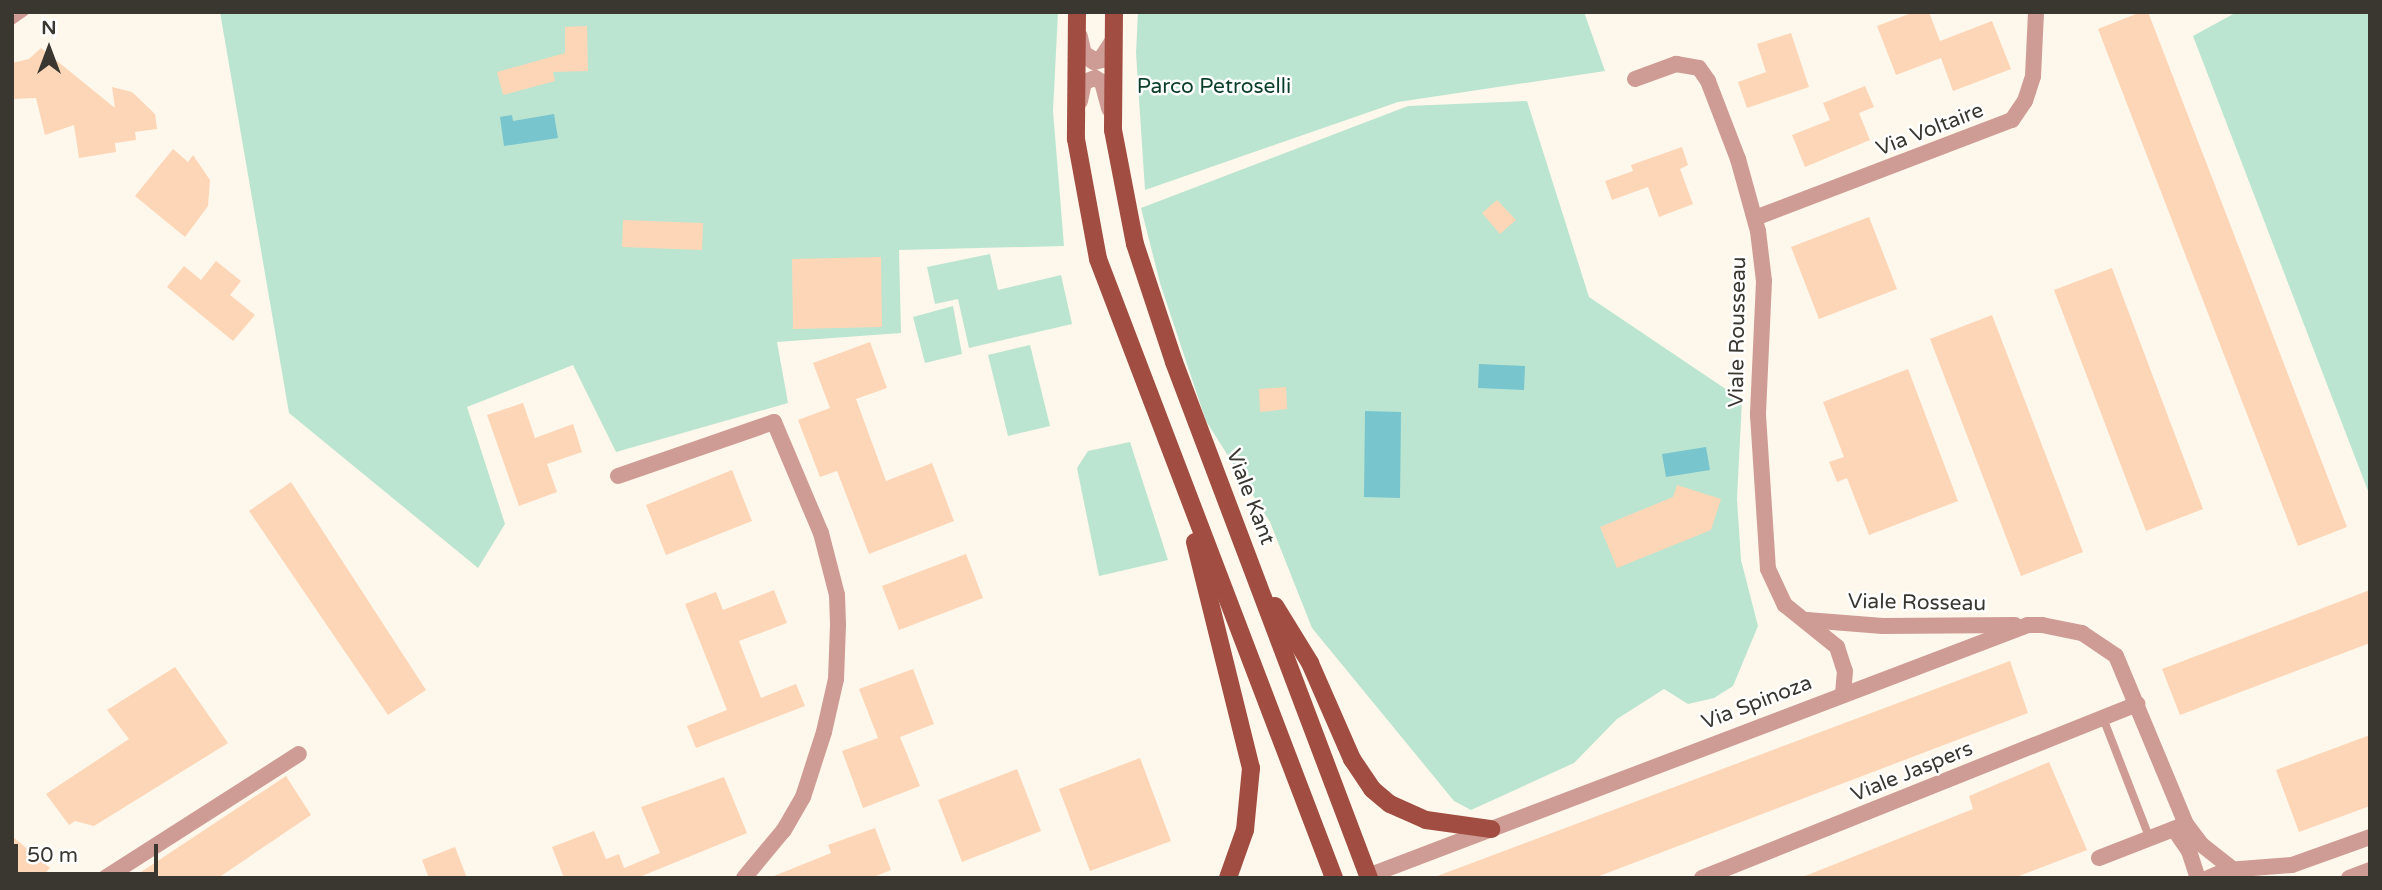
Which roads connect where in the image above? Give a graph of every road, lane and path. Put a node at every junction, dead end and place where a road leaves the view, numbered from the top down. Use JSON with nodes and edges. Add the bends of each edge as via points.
{"nodes":[{"id":1,"x":24,"y":12,"type":"edge"},
{"id":2,"x":1077,"y":12,"type":"edge"},
{"id":3,"x":1114,"y":12,"type":"edge"},
{"id":4,"x":2036,"y":12,"type":"edge"},
{"id":5,"x":12,"y":21,"type":"edge"},
{"id":6,"x":1112,"y":42,"type":"junction"},
{"id":7,"x":1635,"y":79,"type":"dead end"},
{"id":8,"x":1113,"y":125,"type":"junction"},
{"id":9,"x":1082,"y":188,"type":"junction"},
{"id":10,"x":1755,"y":218,"type":"junction"},
{"id":11,"x":618,"y":475,"type":"dead end"},
{"id":12,"x":1191,"y":508,"type":"junction"},
{"id":13,"x":1254,"y":573,"type":"junction"},
{"id":14,"x":1805,"y":619,"type":"junction"},
{"id":15,"x":2028,"y":625,"type":"junction"},
{"id":16,"x":1843,"y":695,"type":"junction"},
{"id":17,"x":2137,"y":704,"type":"junction"},
{"id":18,"x":2103,"y":718,"type":"junction"},
{"id":19,"x":299,"y":754,"type":"dead end"},
{"id":20,"x":2180,"y":827,"type":"junction"},
{"id":21,"x":1491,"y":829,"type":"junction"},
{"id":22,"x":2370,"y":837,"type":"edge"},
{"id":23,"x":2150,"y":838,"type":"junction"},
{"id":24,"x":2099,"y":858,"type":"dead end"},
{"id":25,"x":2370,"y":870,"type":"edge"},
{"id":26,"x":2241,"y":873,"type":"edge"},
{"id":27,"x":1367,"y":877,"type":"edge"},
{"id":28,"x":106,"y":878,"type":"edge"},
{"id":29,"x":744,"y":878,"type":"edge"},
{"id":30,"x":1228,"y":878,"type":"edge"},
{"id":31,"x":1334,"y":878,"type":"edge"},
{"id":32,"x":1702,"y":878,"type":"edge"},
{"id":33,"x":2197,"y":878,"type":"edge"},
{"id":34,"x":2208,"y":878,"type":"edge"},
{"id":35,"x":2349,"y":878,"type":"edge"}],
"edges":[{"from":1,"to":5,"type":"lane"},
{"from":2,"to":6,"type":"street","name":"Viale Kant","via":[[1086,58],[1102,59]]},
{"from":2,"to":9,"type":"main road","name":"Viale Kant","via":[[1076,139]]},
{"from":3,"to":6,"type":"main road","name":"Viale Kant"},
{"from":4,"to":10,"type":"street","name":"Via Voltaire","via":[[2033,76],[2025,102],[2012,120]]},
{"from":6,"to":8,"type":"main road","name":"Viale Kant"},
{"from":7,"to":10,"type":"street","name":"Viale Rousseau","via":[[1681,63],[1703,72],[1738,159]]},
{"from":8,"to":9,"type":"street","name":"Viale Kant","via":[[1102,82],[1086,79],[1080,99]]},
{"from":8,"to":13,"type":"main road","name":"Viale Kant","via":[[1119,172],[1143,270]]},
{"from":9,"to":12,"type":"main road","name":"Viale Kant","via":[[1111,298]]},
{"from":10,"to":14,"type":"street","name":"Viale Rousseau","via":[[1764,281],[1758,415],[1765,551],[1775,591],[1784,605]]},
{"from":11,"to":29,"type":"street","via":[[774,422],[821,533],[836,595],[836,679],[803,797],[783,831]]},
{"from":12,"to":30,"type":"main road","via":[[1201,572],[1251,768],[1245,830]]},
{"from":12,"to":31,"type":"main road","name":"Viale Kant"},
{"from":13,"to":21,"type":"main road","via":[[1305,655],[1352,759],[1372,789],[1390,804],[1426,820]]},
{"from":13,"to":27,"type":"main road","name":"Viale Kant"},
{"from":14,"to":15,"type":"street","name":"Viale Rosseau","via":[[1883,626]]},
{"from":14,"to":16,"type":"street","name":"Viale Rousseau","via":[[1841,654]]},
{"from":15,"to":16,"type":"street","name":"Via Spinoza"},
{"from":15,"to":17,"type":"street","name":"Via Spinoza","via":[[2068,629],[2101,643],[2120,662]]},
{"from":16,"to":21,"type":"street","name":"Via Spinoza"},
{"from":17,"to":18,"type":"street","name":"Viale Jaspers"},
{"from":17,"to":20,"type":"street","name":"Via Spinoza"},
{"from":18,"to":23,"type":"lane"},
{"from":18,"to":32,"type":"street","name":"Viale Jaspers"},
{"from":19,"to":28,"type":"street"},
{"from":20,"to":23,"type":"street"},
{"from":20,"to":26,"type":"street"},
{"from":20,"to":33,"type":"street"},
{"from":21,"to":27,"type":"street","name":"Via Spinoza"},
{"from":22,"to":26,"type":"street","via":[[2292,865]]},
{"from":23,"to":24,"type":"street"},
{"from":25,"to":35,"type":"street"},
{"from":26,"to":34,"type":"street"}]}
